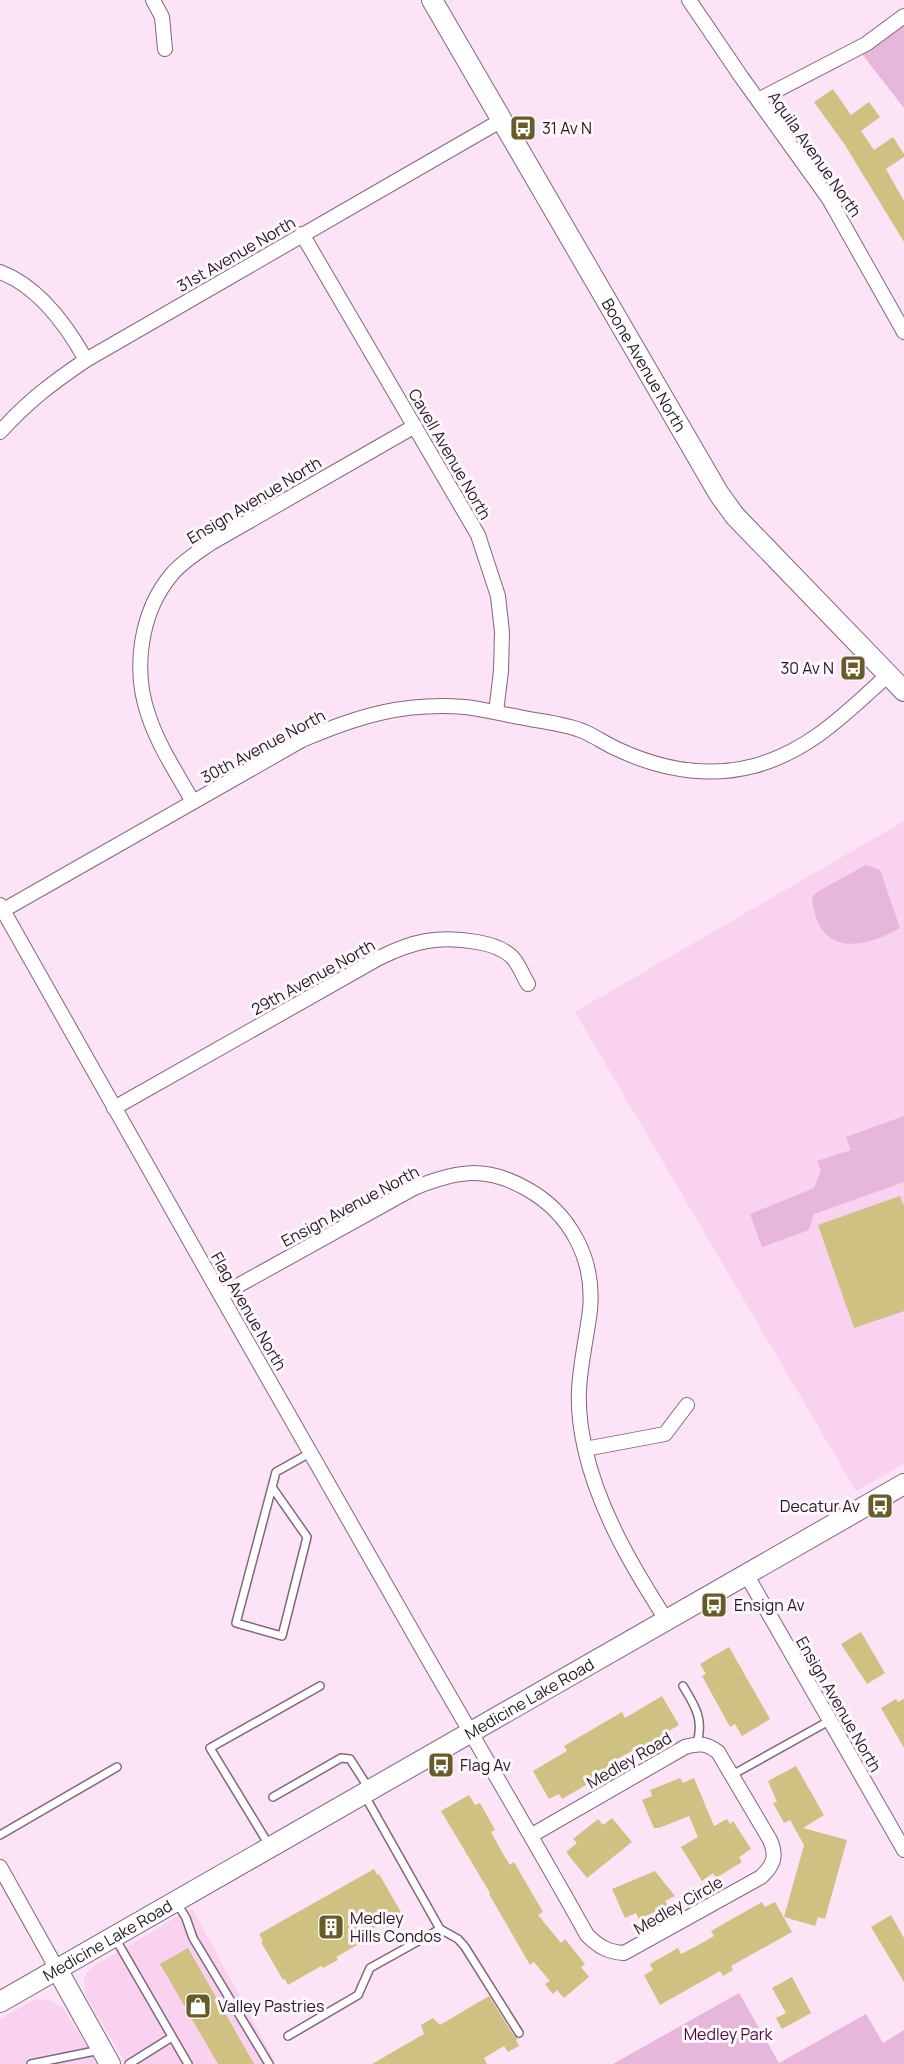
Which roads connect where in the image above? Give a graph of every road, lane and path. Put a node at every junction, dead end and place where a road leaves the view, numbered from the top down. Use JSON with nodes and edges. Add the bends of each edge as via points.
{"nodes":[{"id":1,"x":153,"y":0,"type":"edge"},
{"id":2,"x":432,"y":0,"type":"edge"},
{"id":3,"x":689,"y":0,"type":"edge"},
{"id":4,"x":904,"y":16,"type":"edge"},
{"id":5,"x":165,"y":50,"type":"dead end"},
{"id":6,"x":758,"y":100,"type":"junction"},
{"id":7,"x":502,"y":120,"type":"junction"},
{"id":8,"x":302,"y":234,"type":"junction"},
{"id":9,"x":0,"y":272,"type":"edge"},
{"id":10,"x":904,"y":332,"type":"edge"},
{"id":11,"x":86,"y":360,"type":"junction"},
{"id":12,"x":415,"y":426,"type":"junction"},
{"id":13,"x":0,"y":432,"type":"edge"},
{"id":14,"x":888,"y":675,"type":"junction"},
{"id":15,"x":904,"y":691,"type":"edge"},
{"id":16,"x":496,"y":712,"type":"junction"},
{"id":17,"x":193,"y":802,"type":"junction"},
{"id":18,"x":1,"y":909,"type":"edge"},
{"id":19,"x":528,"y":984,"type":"dead end"},
{"id":20,"x":114,"y":1108,"type":"junction"},
{"id":21,"x":221,"y":1295,"type":"junction"},
{"id":22,"x":687,"y":1405,"type":"dead end"},
{"id":23,"x":585,"y":1449,"type":"junction"},
{"id":24,"x":310,"y":1453,"type":"junction"},
{"id":25,"x":904,"y":1484,"type":"edge"},
{"id":26,"x":272,"y":1487,"type":"junction"},
{"id":27,"x":746,"y":1574,"type":"junction"},
{"id":28,"x":667,"y":1621,"type":"junction"},
{"id":29,"x":320,"y":1686,"type":"dead end"},
{"id":30,"x":683,"y":1686,"type":"dead end"},
{"id":31,"x":829,"y":1721,"type":"junction"},
{"id":32,"x":470,"y":1732,"type":"junction"},
{"id":33,"x":697,"y":1743,"type":"junction"},
{"id":34,"x":117,"y":1767,"type":"dead end"},
{"id":35,"x":732,"y":1775,"type":"junction"},
{"id":36,"x":367,"y":1792,"type":"junction"},
{"id":37,"x":273,"y":1797,"type":"dead end"},
{"id":38,"x":0,"y":1835,"type":"edge"},
{"id":39,"x":532,"y":1835,"type":"junction"},
{"id":40,"x":270,"y":1847,"type":"junction"},
{"id":41,"x":904,"y":1850,"type":"edge"},
{"id":42,"x":0,"y":1868,"type":"edge"},
{"id":43,"x":176,"y":1901,"type":"junction"},
{"id":44,"x":440,"y":1929,"type":"junction"},
{"id":45,"x":114,"y":1936,"type":"junction"},
{"id":46,"x":57,"y":1969,"type":"junction"},
{"id":47,"x":0,"y":2002,"type":"edge"},
{"id":48,"x":519,"y":2033,"type":"dead end"},
{"id":49,"x":288,"y":2036,"type":"dead end"},
{"id":50,"x":172,"y":2037,"type":"junction"},
{"id":51,"x":106,"y":2057,"type":"edge"},
{"id":52,"x":33,"y":2064,"type":"edge"},
{"id":53,"x":129,"y":2064,"type":"edge"},
{"id":54,"x":188,"y":2064,"type":"edge"},
{"id":55,"x":269,"y":2064,"type":"edge"}],
"edges":[{"from":1,"to":5,"type":"street","via":[[162,17]]},
{"from":2,"to":7,"type":"street","name":"Boone Avenue North"},
{"from":3,"to":6,"type":"street","name":"Aquila Avenue North"},
{"from":4,"to":6,"type":"street","via":[[866,44]]},
{"from":6,"to":10,"type":"street","name":"Aquila Avenue North","via":[[829,199]]},
{"from":7,"to":8,"type":"street","name":"31st Avenue North"},
{"from":7,"to":14,"type":"street","name":"Boone Avenue North","via":[[719,494],[735,516]]},
{"from":8,"to":11,"type":"street","name":"31st Avenue North"},
{"from":8,"to":12,"type":"street","name":"Cavell Avenue North"},
{"from":9,"to":11,"type":"street","via":[[52,311]]},
{"from":11,"to":13,"type":"street","name":"31st Avenue North","via":[[22,407]]},
{"from":12,"to":16,"type":"street","name":"Cavell Avenue North","via":[[478,535],[498,596],[502,632]]},
{"from":12,"to":17,"type":"street","name":"Ensign Avenue North","via":[[189,558],[172,574],[156,599],[145,627],[141,690],[149,718]]},
{"from":14,"to":15,"type":"street","name":"Boone Avenue North"},
{"from":14,"to":16,"type":"street","name":"30th Avenue North","via":[[847,714],[809,742],[754,766],[719,771],[647,763],[586,732]]},
{"from":16,"to":17,"type":"street","name":"30th Avenue North","via":[[430,707],[389,710],[344,722],[302,740]]},
{"from":17,"to":18,"type":"street","name":"30th Avenue North"},
{"from":18,"to":20,"type":"street","name":"Flag Avenue North"},
{"from":19,"to":20,"type":"street","name":"29th Avenue North","via":[[512,956],[492,945],[431,939],[404,946]]},
{"from":20,"to":21,"type":"street","name":"Flag Avenue North"},
{"from":21,"to":23,"type":"street","name":"Ensign Avenue North","via":[[414,1188],[443,1176],[496,1175],[520,1185],[560,1214],[584,1252],[591,1307],[579,1390]]},
{"from":21,"to":24,"type":"street","name":"Flag Avenue North"},
{"from":22,"to":23,"type":"street","via":[[665,1434]]},
{"from":23,"to":28,"type":"street","name":"Ensign Avenue North","via":[[600,1499]]},
{"from":24,"to":26,"type":"lane","via":[[276,1472]]},
{"from":24,"to":32,"type":"street","name":"Flag Avenue North"},
{"from":25,"to":27,"type":"street","name":"Medicine Lake Road"},
{"from":26,"to":26,"type":"lane","via":[[236,1623],[282,1636],[307,1537]]},
{"from":27,"to":28,"type":"street","name":"Medicine Lake Road"},
{"from":27,"to":31,"type":"street","name":"Ensign Avenue North"},
{"from":28,"to":32,"type":"street","name":"Medicine Lake Road"},
{"from":29,"to":40,"type":"lane","via":[[210,1748]]},
{"from":30,"to":33,"type":"lane","via":[[699,1718]]},
{"from":31,"to":35,"type":"lane"},
{"from":31,"to":41,"type":"street","name":"Ensign Avenue North"},
{"from":32,"to":36,"type":"street","name":"Medicine Lake Road"},
{"from":32,"to":39,"type":"street","name":"Medley Circle"},
{"from":33,"to":35,"type":"street","name":"Medley Road","via":[[708,1744],[718,1752]]},
{"from":33,"to":39,"type":"street","name":"Medley Road"},
{"from":34,"to":38,"type":"lane"},
{"from":35,"to":39,"type":"street","name":"Medley Circle","via":[[775,1850],[769,1870],[624,1953],[598,1946],[588,1935]]},
{"from":36,"to":37,"type":"lane","via":[[350,1759],[341,1758]]},
{"from":36,"to":40,"type":"street","name":"Medicine Lake Road"},
{"from":36,"to":44,"type":"lane"},
{"from":40,"to":43,"type":"street","name":"Medicine Lake Road"},
{"from":42,"to":46,"type":"street"},
{"from":43,"to":45,"type":"street","name":"Medicine Lake Road"},
{"from":43,"to":55,"type":"lane","via":[[193,1938]]},
{"from":44,"to":48,"type":"lane","via":[[465,1947]]},
{"from":44,"to":49,"type":"lane","via":[[370,1968],[358,1995]]},
{"from":45,"to":46,"type":"street","name":"Medicine Lake Road"},
{"from":45,"to":50,"type":"lane"},
{"from":46,"to":47,"type":"street","name":"Medicine Lake Road"},
{"from":46,"to":51,"type":"street"},
{"from":50,"to":53,"type":"lane"},
{"from":50,"to":54,"type":"lane"},
{"from":51,"to":52,"type":"lane"}]}
